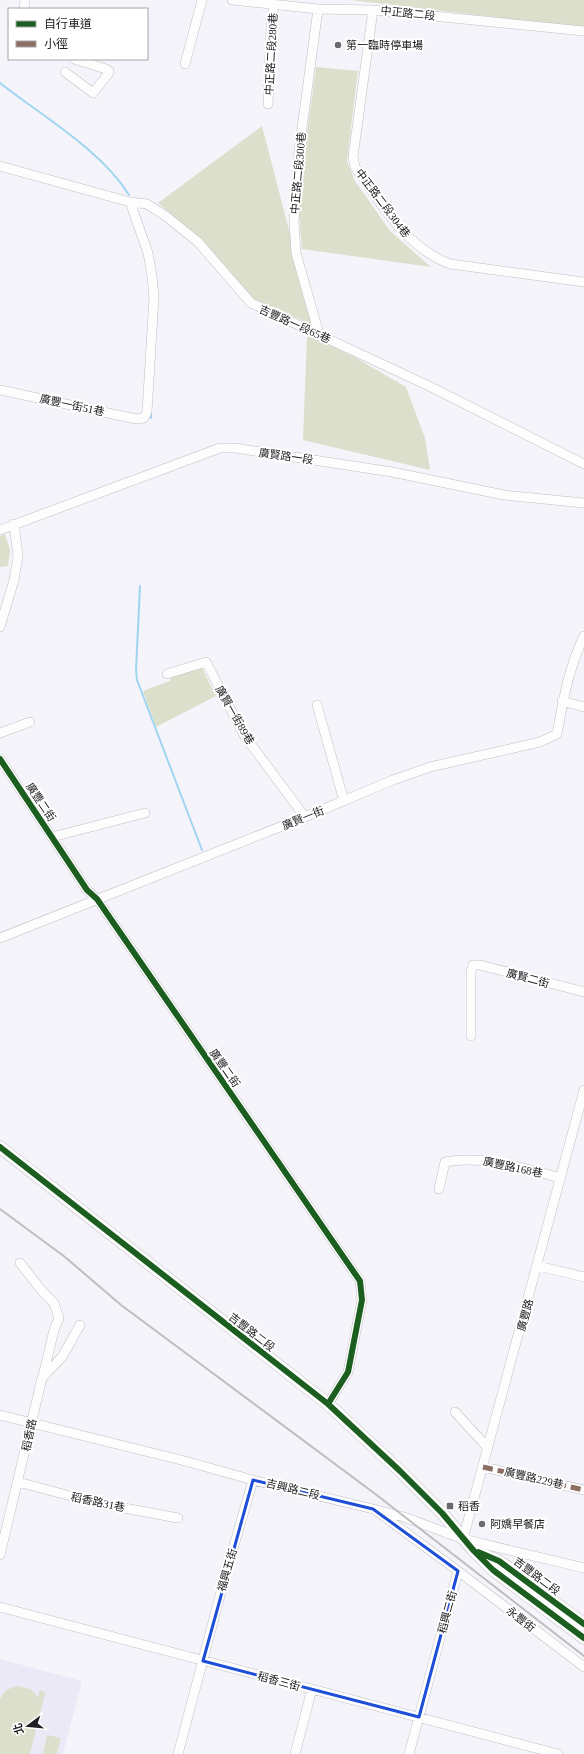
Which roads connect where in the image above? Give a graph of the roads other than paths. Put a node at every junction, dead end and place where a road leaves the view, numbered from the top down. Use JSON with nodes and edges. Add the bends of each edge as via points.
{"nodes":[{"id":1,"x":202,"y":0,"type":"edge"},
{"id":2,"x":232,"y":0,"type":"edge"},
{"id":3,"x":302,"y":3,"type":"edge"},
{"id":4,"x":274,"y":4,"type":"junction"},
{"id":5,"x":318,"y":9,"type":"junction"},
{"id":6,"x":373,"y":10,"type":"junction"},
{"id":7,"x":584,"y":31,"type":"edge"},
{"id":8,"x":77,"y":60,"type":"edge"},
{"id":9,"x":184,"y":64,"type":"dead end"},
{"id":10,"x":65,"y":72,"type":"dead end"},
{"id":11,"x":268,"y":104,"type":"dead end"},
{"id":12,"x":0,"y":166,"type":"edge"},
{"id":13,"x":130,"y":202,"type":"junction"},
{"id":14,"x":584,"y":282,"type":"edge"},
{"id":15,"x":319,"y":334,"type":"junction"},
{"id":16,"x":0,"y":390,"type":"edge"},
{"id":17,"x":584,"y":464,"type":"edge"},
{"id":18,"x":584,"y":503,"type":"edge"},
{"id":19,"x":14,"y":524,"type":"junction"},
{"id":20,"x":0,"y":530,"type":"edge"},
{"id":21,"x":0,"y":627,"type":"edge"},
{"id":22,"x":584,"y":636,"type":"edge"},
{"id":23,"x":167,"y":674,"type":"dead end"},
{"id":24,"x":562,"y":700,"type":"junction"},
{"id":25,"x":317,"y":705,"type":"dead end"},
{"id":26,"x":584,"y":707,"type":"edge"},
{"id":27,"x":30,"y":722,"type":"dead end"},
{"id":28,"x":0,"y":733,"type":"edge"},
{"id":29,"x":0,"y":759,"type":"edge"},
{"id":30,"x":344,"y":801,"type":"junction"},
{"id":31,"x":145,"y":813,"type":"dead end"},
{"id":32,"x":305,"y":817,"type":"junction"},
{"id":33,"x":52,"y":837,"type":"junction"},
{"id":34,"x":97,"y":899,"type":"junction"},
{"id":35,"x":0,"y":938,"type":"edge"},
{"id":36,"x":584,"y":992,"type":"edge"},
{"id":37,"x":471,"y":1036,"type":"dead end"},
{"id":38,"x":584,"y":1090,"type":"edge"},
{"id":39,"x":0,"y":1147,"type":"edge"},
{"id":40,"x":561,"y":1178,"type":"junction"},
{"id":41,"x":439,"y":1189,"type":"dead end"},
{"id":42,"x":20,"y":1263,"type":"dead end"},
{"id":43,"x":538,"y":1266,"type":"junction"},
{"id":44,"x":584,"y":1277,"type":"edge"},
{"id":45,"x":80,"y":1325,"type":"dead end"},
{"id":46,"x":42,"y":1378,"type":"junction"},
{"id":47,"x":328,"y":1404,"type":"junction"},
{"id":48,"x":455,"y":1412,"type":"dead end"},
{"id":49,"x":0,"y":1414,"type":"edge"},
{"id":50,"x":31,"y":1423,"type":"junction"},
{"id":51,"x":488,"y":1448,"type":"junction"},
{"id":52,"x":483,"y":1467,"type":"junction"},
{"id":53,"x":253,"y":1480,"type":"junction"},
{"id":54,"x":18,"y":1482,"type":"junction"},
{"id":55,"x":584,"y":1490,"type":"edge"},
{"id":56,"x":373,"y":1509,"type":"junction"},
{"id":57,"x":178,"y":1518,"type":"dead end"},
{"id":58,"x":463,"y":1539,"type":"junction"},
{"id":59,"x":474,"y":1551,"type":"junction"},
{"id":60,"x":0,"y":1555,"type":"edge"},
{"id":61,"x":584,"y":1568,"type":"edge"},
{"id":62,"x":458,"y":1570,"type":"junction"},
{"id":63,"x":0,"y":1607,"type":"edge"},
{"id":64,"x":584,"y":1624,"type":"edge"},
{"id":65,"x":584,"y":1638,"type":"edge"},
{"id":66,"x":203,"y":1661,"type":"junction"},
{"id":67,"x":584,"y":1668,"type":"edge"},
{"id":68,"x":312,"y":1689,"type":"junction"},
{"id":69,"x":419,"y":1717,"type":"junction"},
{"id":70,"x":178,"y":1754,"type":"edge"},
{"id":71,"x":295,"y":1754,"type":"edge"},
{"id":72,"x":409,"y":1754,"type":"edge"},
{"id":73,"x":558,"y":1754,"type":"edge"}],
"edges":[{"from":1,"to":9,"type":"street"},
{"from":2,"to":4,"type":"street","name":"中正路二段"},
{"from":3,"to":4,"type":"street","name":"中正路二段"},
{"from":3,"to":5,"type":"street","name":"中正路二段"},
{"from":4,"to":11,"type":"street","name":"中正路二段280巷"},
{"from":5,"to":6,"type":"street","name":"中正路二段"},
{"from":5,"to":15,"type":"street","name":"中正路二段300巷","via":[[299,150],[294,222],[296,253]]},
{"from":6,"to":7,"type":"street","name":"中正路二段"},
{"from":6,"to":14,"type":"street","name":"中正路二段304巷","via":[[353,157],[355,167],[400,228],[416,245],[434,258],[450,264]]},
{"from":8,"to":10,"type":"street","via":[[109,71],[93,93]]},
{"from":12,"to":13,"type":"street","name":"吉豐路一段65巷"},
{"from":13,"to":15,"type":"street","name":"吉豐路一段65巷","via":[[147,204],[198,242],[250,304]]},
{"from":13,"to":16,"type":"street","name":"廣豐一街51巷","via":[[148,253],[154,298],[147,412],[144,418],[136,419]]},
{"from":15,"to":17,"type":"street","name":"吉豐路一段65巷"},
{"from":18,"to":19,"type":"street","name":"廣賢路一段","via":[[504,494],[392,472],[235,448],[220,448]]},
{"from":19,"to":20,"type":"street","name":"廣賢路一段"},
{"from":19,"to":21,"type":"street","via":[[18,556],[14,580]]},
{"from":22,"to":24,"type":"street","via":[[570,669]]},
{"from":23,"to":32,"type":"street","name":"廣賢一街89巷","via":[[206,662],[244,735]]},
{"from":24,"to":26,"type":"street"},
{"from":24,"to":30,"type":"street","name":"廣賢一街","via":[[557,734],[554,736],[540,742],[417,771]]},
{"from":25,"to":30,"type":"street"},
{"from":27,"to":28,"type":"street"},
{"from":29,"to":33,"type":"street","name":"廣豐二街"},
{"from":30,"to":32,"type":"street","name":"廣賢一街"},
{"from":31,"to":33,"type":"street"},
{"from":32,"to":34,"type":"street","name":"廣賢一街"},
{"from":33,"to":34,"type":"street","name":"廣豐二街","via":[[87,890]]},
{"from":34,"to":35,"type":"street","name":"廣賢一街"},
{"from":34,"to":47,"type":"street","name":"廣豐二街","via":[[360,1281],[362,1300],[348,1372]]},
{"from":36,"to":37,"type":"street","name":"廣賢二街","via":[[473,965]]},
{"from":38,"to":40,"type":"street","name":"廣豐路"},
{"from":39,"to":47,"type":"main road","name":"吉豐路二段"},
{"from":40,"to":41,"type":"street","name":"廣豐路168巷","via":[[483,1160],[460,1159],[445,1162]]},
{"from":40,"to":43,"type":"street","name":"廣豐路"},
{"from":42,"to":46,"type":"street","via":[[54,1303],[59,1318]]},
{"from":43,"to":44,"type":"street"},
{"from":43,"to":51,"type":"street","name":"廣豐路"},
{"from":45,"to":46,"type":"street","name":"稻香路","via":[[62,1356]]},
{"from":46,"to":50,"type":"street","name":"稻香路"},
{"from":47,"to":58,"type":"main road","name":"吉豐路二段","via":[[400,1471],[442,1513]]},
{"from":48,"to":51,"type":"street"},
{"from":49,"to":50,"type":"street","name":"吉興路二段"},
{"from":50,"to":53,"type":"street","name":"吉興路二段"},
{"from":50,"to":54,"type":"street","name":"稻香路"},
{"from":51,"to":52,"type":"street","name":"廣豐路"},
{"from":52,"to":55,"type":"street","name":"廣豐路229巷"},
{"from":52,"to":58,"type":"street","name":"廣豐路"},
{"from":53,"to":56,"type":"street","name":"吉興路二段"},
{"from":53,"to":66,"type":"street","name":"福興五街"},
{"from":54,"to":57,"type":"street","name":"稻香路31巷","via":[[97,1503]]},
{"from":54,"to":60,"type":"street","name":"稻香路"},
{"from":56,"to":58,"type":"street","name":"吉興路二段","via":[[404,1517]]},
{"from":56,"to":62,"type":"street"},
{"from":58,"to":59,"type":"main road","name":"吉豐路二段"},
{"from":58,"to":61,"type":"street","name":"吉興路二段"},
{"from":59,"to":64,"type":"main road","name":"吉豐路二段","via":[[499,1561]]},
{"from":59,"to":65,"type":"main road","name":"吉豐路二段","via":[[493,1570]]},
{"from":62,"to":67,"type":"street","name":"永豐街"},
{"from":62,"to":69,"type":"street","name":"稻興二街"},
{"from":63,"to":66,"type":"street","name":"稻香三街"},
{"from":66,"to":68,"type":"street","name":"稻香三街"},
{"from":66,"to":70,"type":"street","name":"福興五街"},
{"from":68,"to":69,"type":"street","name":"稻香三街"},
{"from":68,"to":71,"type":"street"},
{"from":69,"to":72,"type":"street","name":"稻興二街"},
{"from":69,"to":73,"type":"street","name":"稻香三街"}]}
